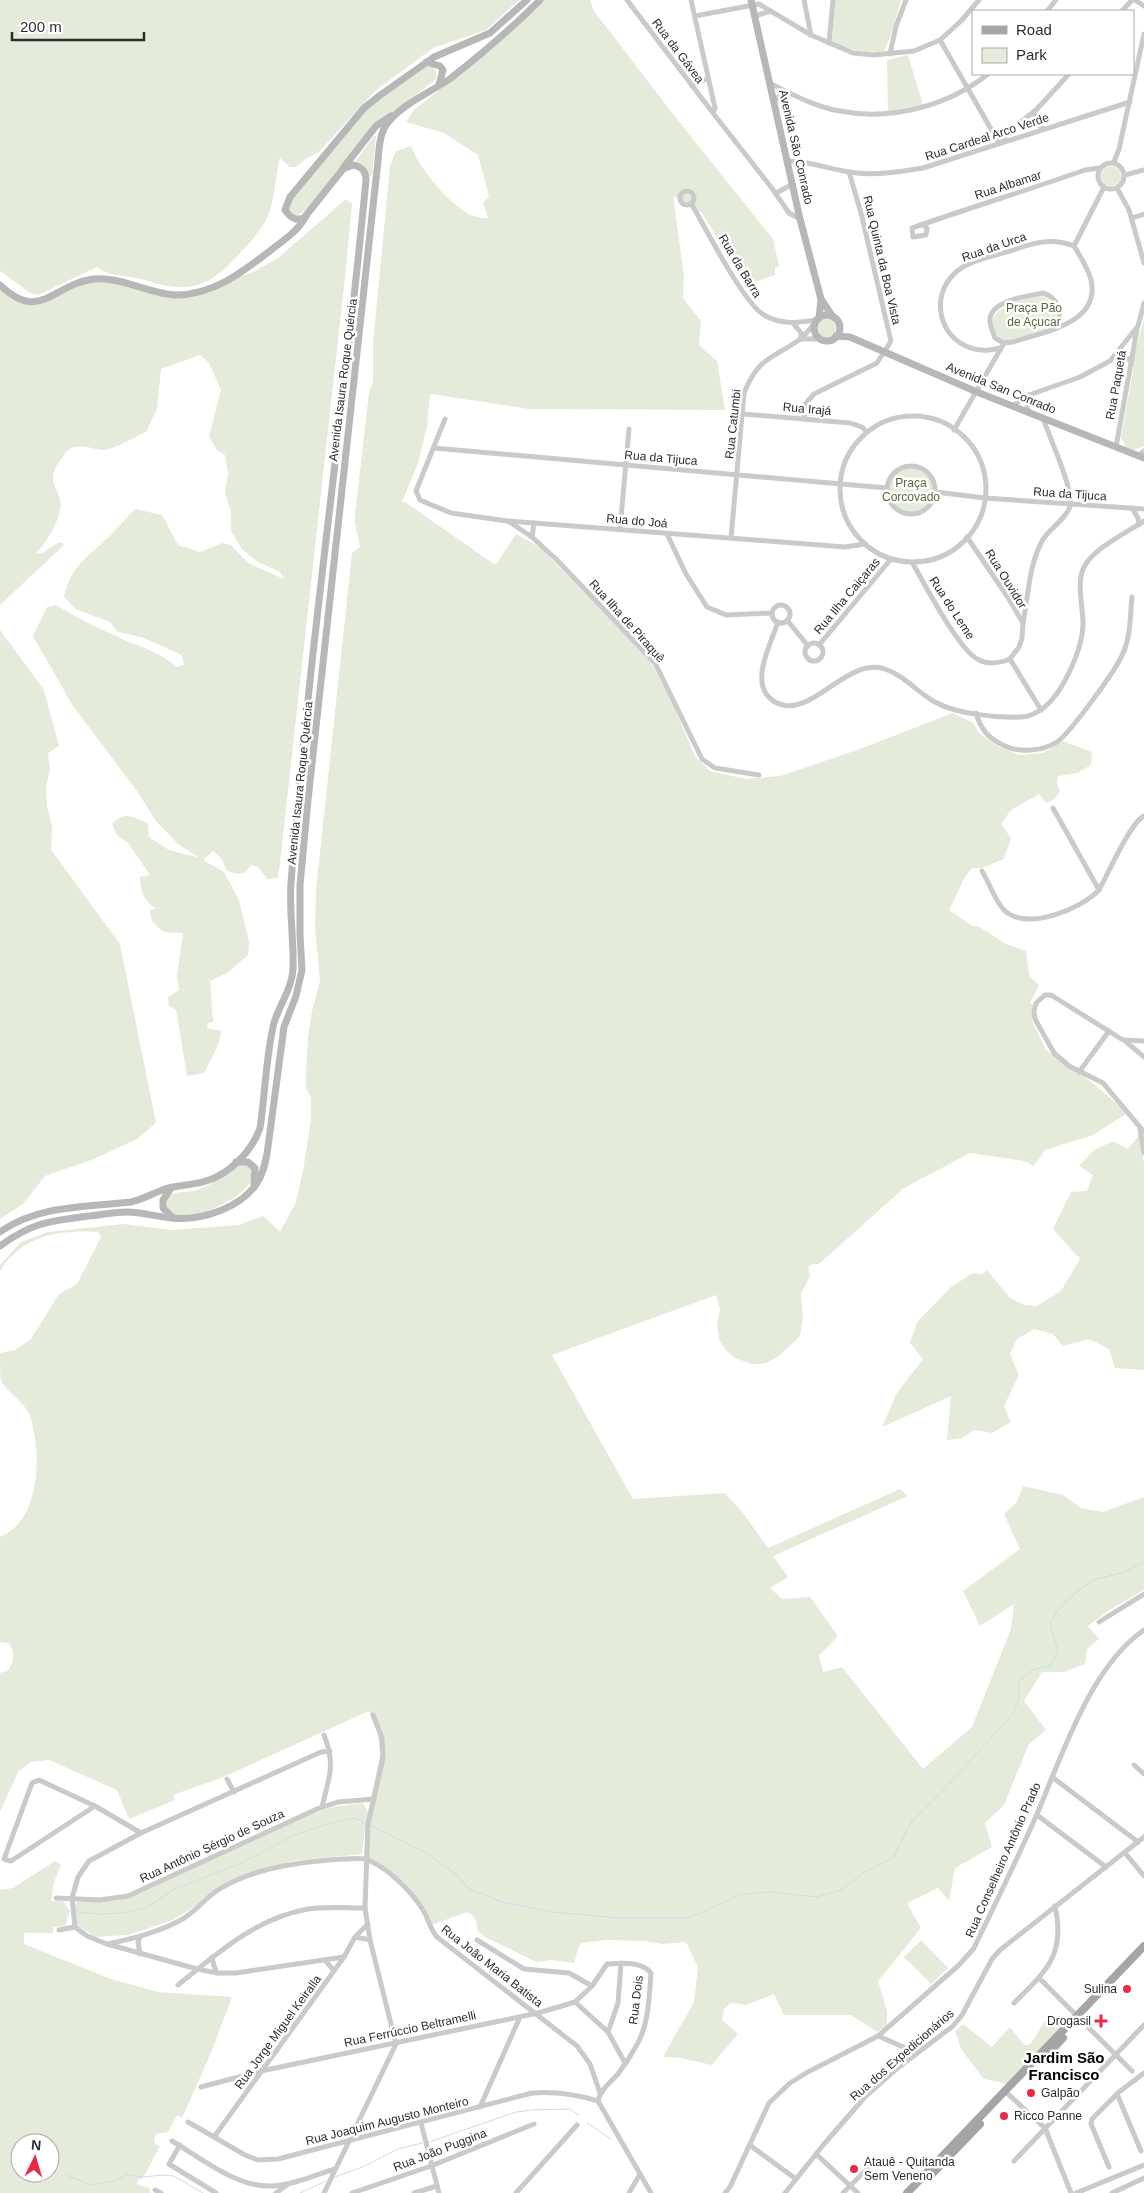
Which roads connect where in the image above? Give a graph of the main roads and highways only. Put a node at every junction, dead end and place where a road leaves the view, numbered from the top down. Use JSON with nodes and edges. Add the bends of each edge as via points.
{"nodes":[{"id":1,"x":527,"y":0,"type":"edge"},
{"id":2,"x":540,"y":0,"type":"edge"},
{"id":3,"x":751,"y":2,"type":"edge"},
{"id":4,"x":426,"y":62,"type":"junction"},
{"id":5,"x":439,"y":85,"type":"junction"},
{"id":6,"x":398,"y":112,"type":"junction"},
{"id":7,"x":343,"y":169,"type":"junction"},
{"id":8,"x":307,"y":216,"type":"junction"},
{"id":9,"x":290,"y":217,"type":"junction"},
{"id":10,"x":289,"y":236,"type":"junction"},
{"id":11,"x":0,"y":285,"type":"edge"},
{"id":12,"x":821,"y":299,"type":"junction"},
{"id":13,"x":833,"y":317,"type":"junction"},
{"id":14,"x":817,"y":320,"type":"junction"},
{"id":15,"x":839,"y":327,"type":"junction"},
{"id":16,"x":836,"y":336,"type":"junction"},
{"id":17,"x":850,"y":337,"type":"junction"},
{"id":18,"x":1142,"y":455,"type":"edge"},
{"id":19,"x":236,"y":1162,"type":"junction"},
{"id":20,"x":171,"y":1188,"type":"junction"},
{"id":21,"x":252,"y":1189,"type":"junction"},
{"id":22,"x":174,"y":1218,"type":"junction"},
{"id":23,"x":0,"y":1232,"type":"edge"},
{"id":24,"x":0,"y":1246,"type":"edge"},
{"id":25,"x":1144,"y":1946,"type":"edge"},
{"id":26,"x":1144,"y":1953,"type":"edge"},
{"id":27,"x":1079,"y":2017,"type":"junction"},
{"id":28,"x":907,"y":2193,"type":"edge"},
{"id":29,"x":914,"y":2193,"type":"edge"}],
"edges":[{"from":1,"to":4,"type":"main road","via":[[490,33]]},
{"from":2,"to":5,"type":"main road","name":"Avenida Isaura Roque Quércia","via":[[484,52]]},
{"from":3,"to":12,"type":"main road","name":"Avenida São Conrado"},
{"from":4,"to":5,"type":"main road","via":[[443,70]]},
{"from":4,"to":9,"type":"main road","via":[[364,108],[290,197],[285,210]]},
{"from":5,"to":6,"type":"main road","name":"Avenida Isaura Roque Quércia"},
{"from":6,"to":7,"type":"main road","name":"Avenida Isaura Roque Quércia","via":[[376,126]]},
{"from":6,"to":21,"type":"main road","name":"Avenida Isaura Roque Quércia","via":[[382,133],[377,170],[300,885],[302,970],[284,1027],[267,1154],[262,1173]]},
{"from":7,"to":8,"type":"main road","name":"Avenida Isaura Roque Quércia"},
{"from":7,"to":19,"type":"main road","name":"Avenida Isaura Roque Quércia","via":[[358,166],[365,172],[366,180],[296,812],[291,884],[293,970],[274,1024],[260,1128],[252,1146]]},
{"from":8,"to":9,"type":"main road","via":[[300,219]]},
{"from":8,"to":10,"type":"main road","name":"Avenida Isaura Roque Quércia"},
{"from":9,"to":10,"type":"main road","via":[[292,227]]},
{"from":10,"to":11,"type":"main road","name":"Avenida Isaura Roque Quércia","via":[[241,273],[196,292],[176,295],[92,279],[39,302],[29,302],[19,300]]},
{"from":12,"to":13,"type":"main road","name":"Avenida São Conrado"},
{"from":12,"to":14,"type":"main road","name":"Avenida São Conrado"},
{"from":13,"to":14,"type":"main road","via":[[825,315]]},
{"from":13,"to":15,"type":"main road"},
{"from":14,"to":16,"type":"main road","via":[[814,330],[820,339]]},
{"from":15,"to":16,"type":"main road"},
{"from":15,"to":17,"type":"main road","name":"Avenida San Conrado"},
{"from":16,"to":17,"type":"main road","name":"Avenida San Conrado"},
{"from":17,"to":18,"type":"main road","name":"Avenida San Conrado","via":[[977,392]]},
{"from":19,"to":20,"type":"main road","name":"Avenida Isaura Roque Quércia","via":[[218,1177]]},
{"from":19,"to":21,"type":"main road","via":[[248,1162],[255,1168]]},
{"from":20,"to":22,"type":"main road","via":[[163,1200],[163,1208]]},
{"from":20,"to":23,"type":"main road","name":"Avenida Isaura Roque Quércia","via":[[131,1202],[47,1211]]},
{"from":21,"to":22,"type":"main road","name":"Avenida Isaura Roque Quércia","via":[[214,1213]]},
{"from":22,"to":24,"type":"main road","name":"Avenida Isaura Roque Quércia","via":[[126,1212],[44,1222],[20,1232]]},
{"from":25,"to":27,"type":"main road"},
{"from":26,"to":27,"type":"main road"},
{"from":27,"to":28,"type":"main road"},
{"from":27,"to":29,"type":"main road"}]}
